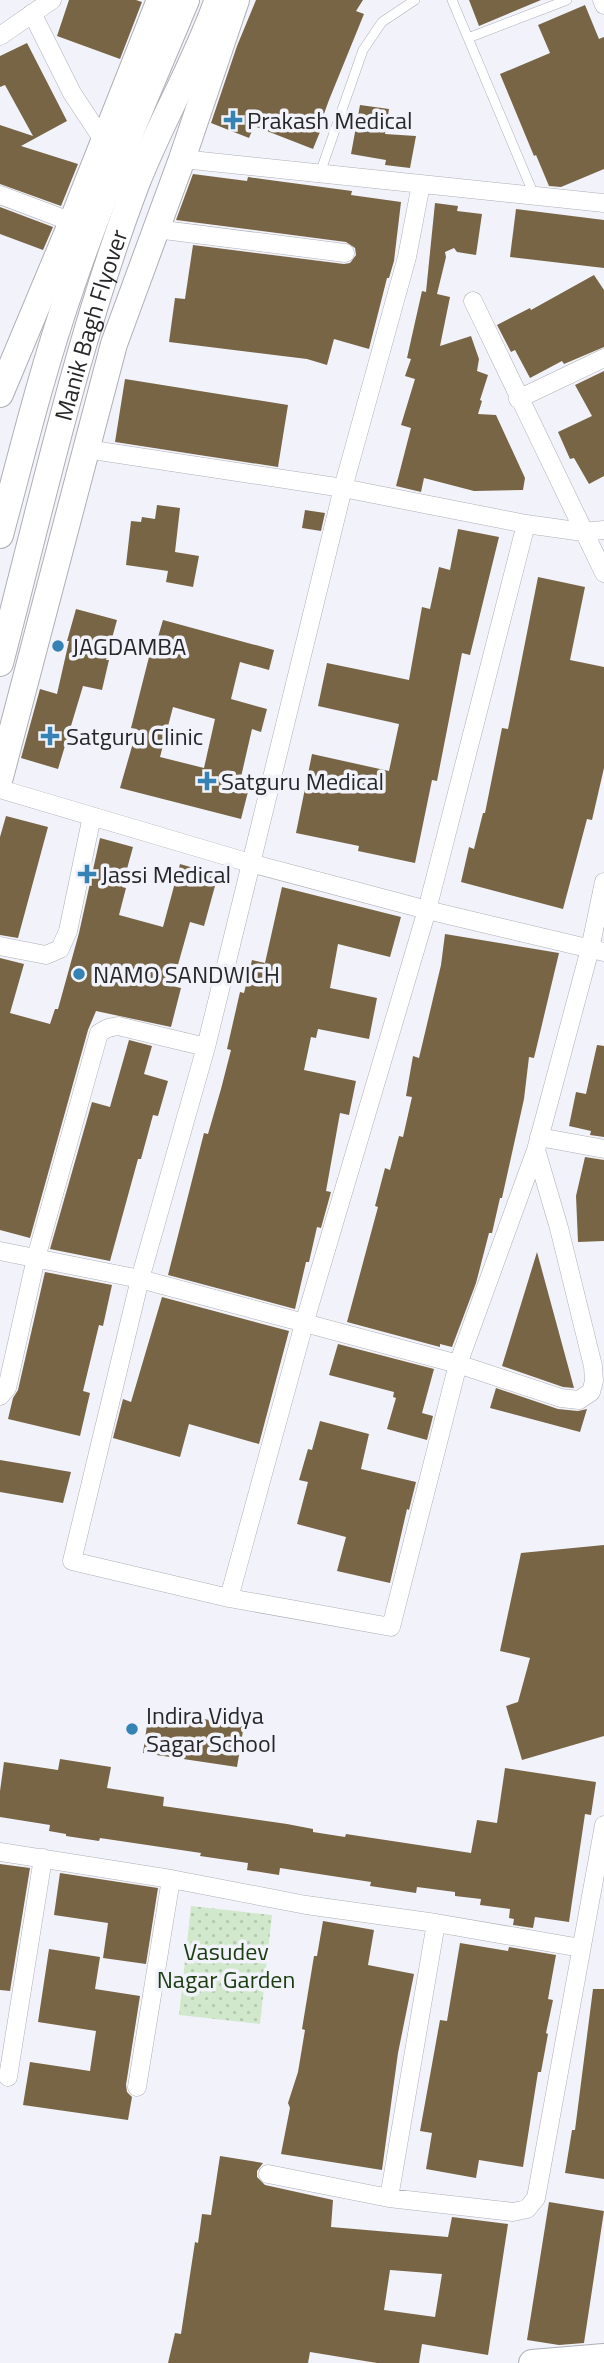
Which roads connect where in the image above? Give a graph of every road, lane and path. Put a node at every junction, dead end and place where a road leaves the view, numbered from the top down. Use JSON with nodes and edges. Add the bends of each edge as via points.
{"nodes":[{"id":1,"x":51,"y":0,"type":"edge"},
{"id":2,"x":160,"y":0,"type":"edge"},
{"id":3,"x":186,"y":0,"type":"edge"},
{"id":4,"x":218,"y":0,"type":"edge"},
{"id":5,"x":236,"y":0,"type":"edge"},
{"id":6,"x":415,"y":0,"type":"edge"},
{"id":7,"x":452,"y":0,"type":"edge"},
{"id":8,"x":567,"y":0,"type":"edge"},
{"id":9,"x":32,"y":13,"type":"junction"},
{"id":10,"x":0,"y":36,"type":"edge"},
{"id":11,"x":468,"y":38,"type":"junction"},
{"id":12,"x":103,"y":140,"type":"junction"},
{"id":13,"x":182,"y":159,"type":"junction"},
{"id":14,"x":320,"y":173,"type":"junction"},
{"id":15,"x":421,"y":184,"type":"junction"},
{"id":16,"x":0,"y":195,"type":"edge"},
{"id":17,"x":534,"y":195,"type":"junction"},
{"id":18,"x":604,"y":203,"type":"edge"},
{"id":19,"x":72,"y":222,"type":"junction"},
{"id":20,"x":156,"y":229,"type":"junction"},
{"id":21,"x":345,"y":253,"type":"dead end"},
{"id":22,"x":474,"y":301,"type":"dead end"},
{"id":23,"x":604,"y":358,"type":"edge"},
{"id":24,"x":0,"y":394,"type":"edge"},
{"id":25,"x":519,"y":399,"type":"junction"},
{"id":26,"x":86,"y":449,"type":"junction"},
{"id":27,"x":343,"y":488,"type":"junction"},
{"id":28,"x":526,"y":524,"type":"junction"},
{"id":29,"x":604,"y":530,"type":"edge"},
{"id":30,"x":583,"y":532,"type":"junction"},
{"id":31,"x":0,"y":535,"type":"edge"},
{"id":32,"x":604,"y":573,"type":"edge"},
{"id":33,"x":0,"y":663,"type":"edge"},
{"id":34,"x":0,"y":777,"type":"edge"},
{"id":35,"x":0,"y":789,"type":"edge"},
{"id":36,"x":92,"y":816,"type":"junction"},
{"id":37,"x":250,"y":863,"type":"junction"},
{"id":38,"x":604,"y":883,"type":"edge"},
{"id":39,"x":427,"y":909,"type":"junction"},
{"id":40,"x":0,"y":946,"type":"edge"},
{"id":41,"x":597,"y":951,"type":"edge"},
{"id":42,"x":206,"y":1047,"type":"junction"},
{"id":43,"x":537,"y":1143,"type":"junction"},
{"id":44,"x":604,"y":1149,"type":"edge"},
{"id":45,"x":0,"y":1251,"type":"edge"},
{"id":46,"x":36,"y":1258,"type":"junction"},
{"id":47,"x":140,"y":1279,"type":"junction"},
{"id":48,"x":304,"y":1324,"type":"junction"},
{"id":49,"x":458,"y":1364,"type":"junction"},
{"id":50,"x":0,"y":1396,"type":"edge"},
{"id":51,"x":598,"y":1398,"type":"edge"},
{"id":52,"x":229,"y":1598,"type":"junction"},
{"id":53,"x":604,"y":1825,"type":"edge"},
{"id":54,"x":0,"y":1852,"type":"edge"},
{"id":55,"x":43,"y":1858,"type":"junction"},
{"id":56,"x":171,"y":1879,"type":"junction"},
{"id":57,"x":436,"y":1923,"type":"junction"},
{"id":58,"x":581,"y":1948,"type":"junction"},
{"id":59,"x":8,"y":2077,"type":"dead end"},
{"id":60,"x":136,"y":2087,"type":"dead end"},
{"id":61,"x":268,"y":2174,"type":"dead end"},
{"id":62,"x":389,"y":2198,"type":"junction"},
{"id":63,"x":604,"y":2357,"type":"edge"},
{"id":64,"x":532,"y":2363,"type":"edge"}],
"edges":[{"from":1,"to":9,"type":"street"},
{"from":2,"to":12,"type":"main road"},
{"from":3,"to":31,"type":"main road","name":"Manik Bagh Flyover","via":[[71,288],[43,372]]},
{"from":4,"to":33,"type":"main road","name":"Manik Bagh Flyover","via":[[138,181],[85,338]]},
{"from":5,"to":13,"type":"main road"},
{"from":6,"to":14,"type":"lane","via":[[382,22],[363,50]]},
{"from":7,"to":11,"type":"lane"},
{"from":8,"to":11,"type":"lane"},
{"from":9,"to":10,"type":"street"},
{"from":9,"to":12,"type":"street","via":[[72,93]]},
{"from":11,"to":17,"type":"lane"},
{"from":12,"to":19,"type":"main road"},
{"from":13,"to":14,"type":"street"},
{"from":13,"to":20,"type":"main road"},
{"from":14,"to":15,"type":"street"},
{"from":15,"to":17,"type":"street"},
{"from":15,"to":27,"type":"street","via":[[407,257]]},
{"from":16,"to":19,"type":"street"},
{"from":17,"to":18,"type":"street"},
{"from":19,"to":24,"type":"main road"},
{"from":20,"to":21,"type":"street"},
{"from":20,"to":26,"type":"main road","via":[[114,344]]},
{"from":22,"to":25,"type":"street"},
{"from":23,"to":25,"type":"street"},
{"from":25,"to":30,"type":"street"},
{"from":26,"to":27,"type":"street"},
{"from":26,"to":34,"type":"main road"},
{"from":27,"to":28,"type":"street"},
{"from":27,"to":37,"type":"street"},
{"from":28,"to":30,"type":"street"},
{"from":28,"to":39,"type":"street"},
{"from":29,"to":30,"type":"street"},
{"from":30,"to":32,"type":"street"},
{"from":35,"to":36,"type":"street"},
{"from":36,"to":37,"type":"street"},
{"from":36,"to":40,"type":"street","via":[[60,949],[46,955]]},
{"from":37,"to":39,"type":"street"},
{"from":37,"to":42,"type":"street"},
{"from":38,"to":41,"type":"street"},
{"from":39,"to":41,"type":"street"},
{"from":39,"to":48,"type":"street"},
{"from":41,"to":43,"type":"street"},
{"from":42,"to":46,"type":"street","via":[[118,1026],[99,1033]]},
{"from":42,"to":47,"type":"street"},
{"from":43,"to":44,"type":"street"},
{"from":43,"to":49,"type":"street"},
{"from":43,"to":51,"type":"street"},
{"from":45,"to":46,"type":"street"},
{"from":46,"to":47,"type":"street"},
{"from":46,"to":50,"type":"street","via":[[7,1388]]},
{"from":47,"to":48,"type":"street"},
{"from":47,"to":52,"type":"street","via":[[72,1561]]},
{"from":48,"to":49,"type":"street"},
{"from":48,"to":52,"type":"street"},
{"from":49,"to":51,"type":"street","via":[[562,1398]]},
{"from":49,"to":52,"type":"street","via":[[391,1628]]},
{"from":53,"to":58,"type":"street"},
{"from":54,"to":55,"type":"street"},
{"from":55,"to":56,"type":"street"},
{"from":55,"to":59,"type":"street"},
{"from":56,"to":57,"type":"street","via":[[306,1905]]},
{"from":56,"to":60,"type":"street"},
{"from":57,"to":58,"type":"street"},
{"from":57,"to":62,"type":"street"},
{"from":58,"to":62,"type":"street","via":[[536,2198],[527,2209],[513,2212]]},
{"from":61,"to":62,"type":"street"},
{"from":63,"to":64,"type":"main road"}]}
